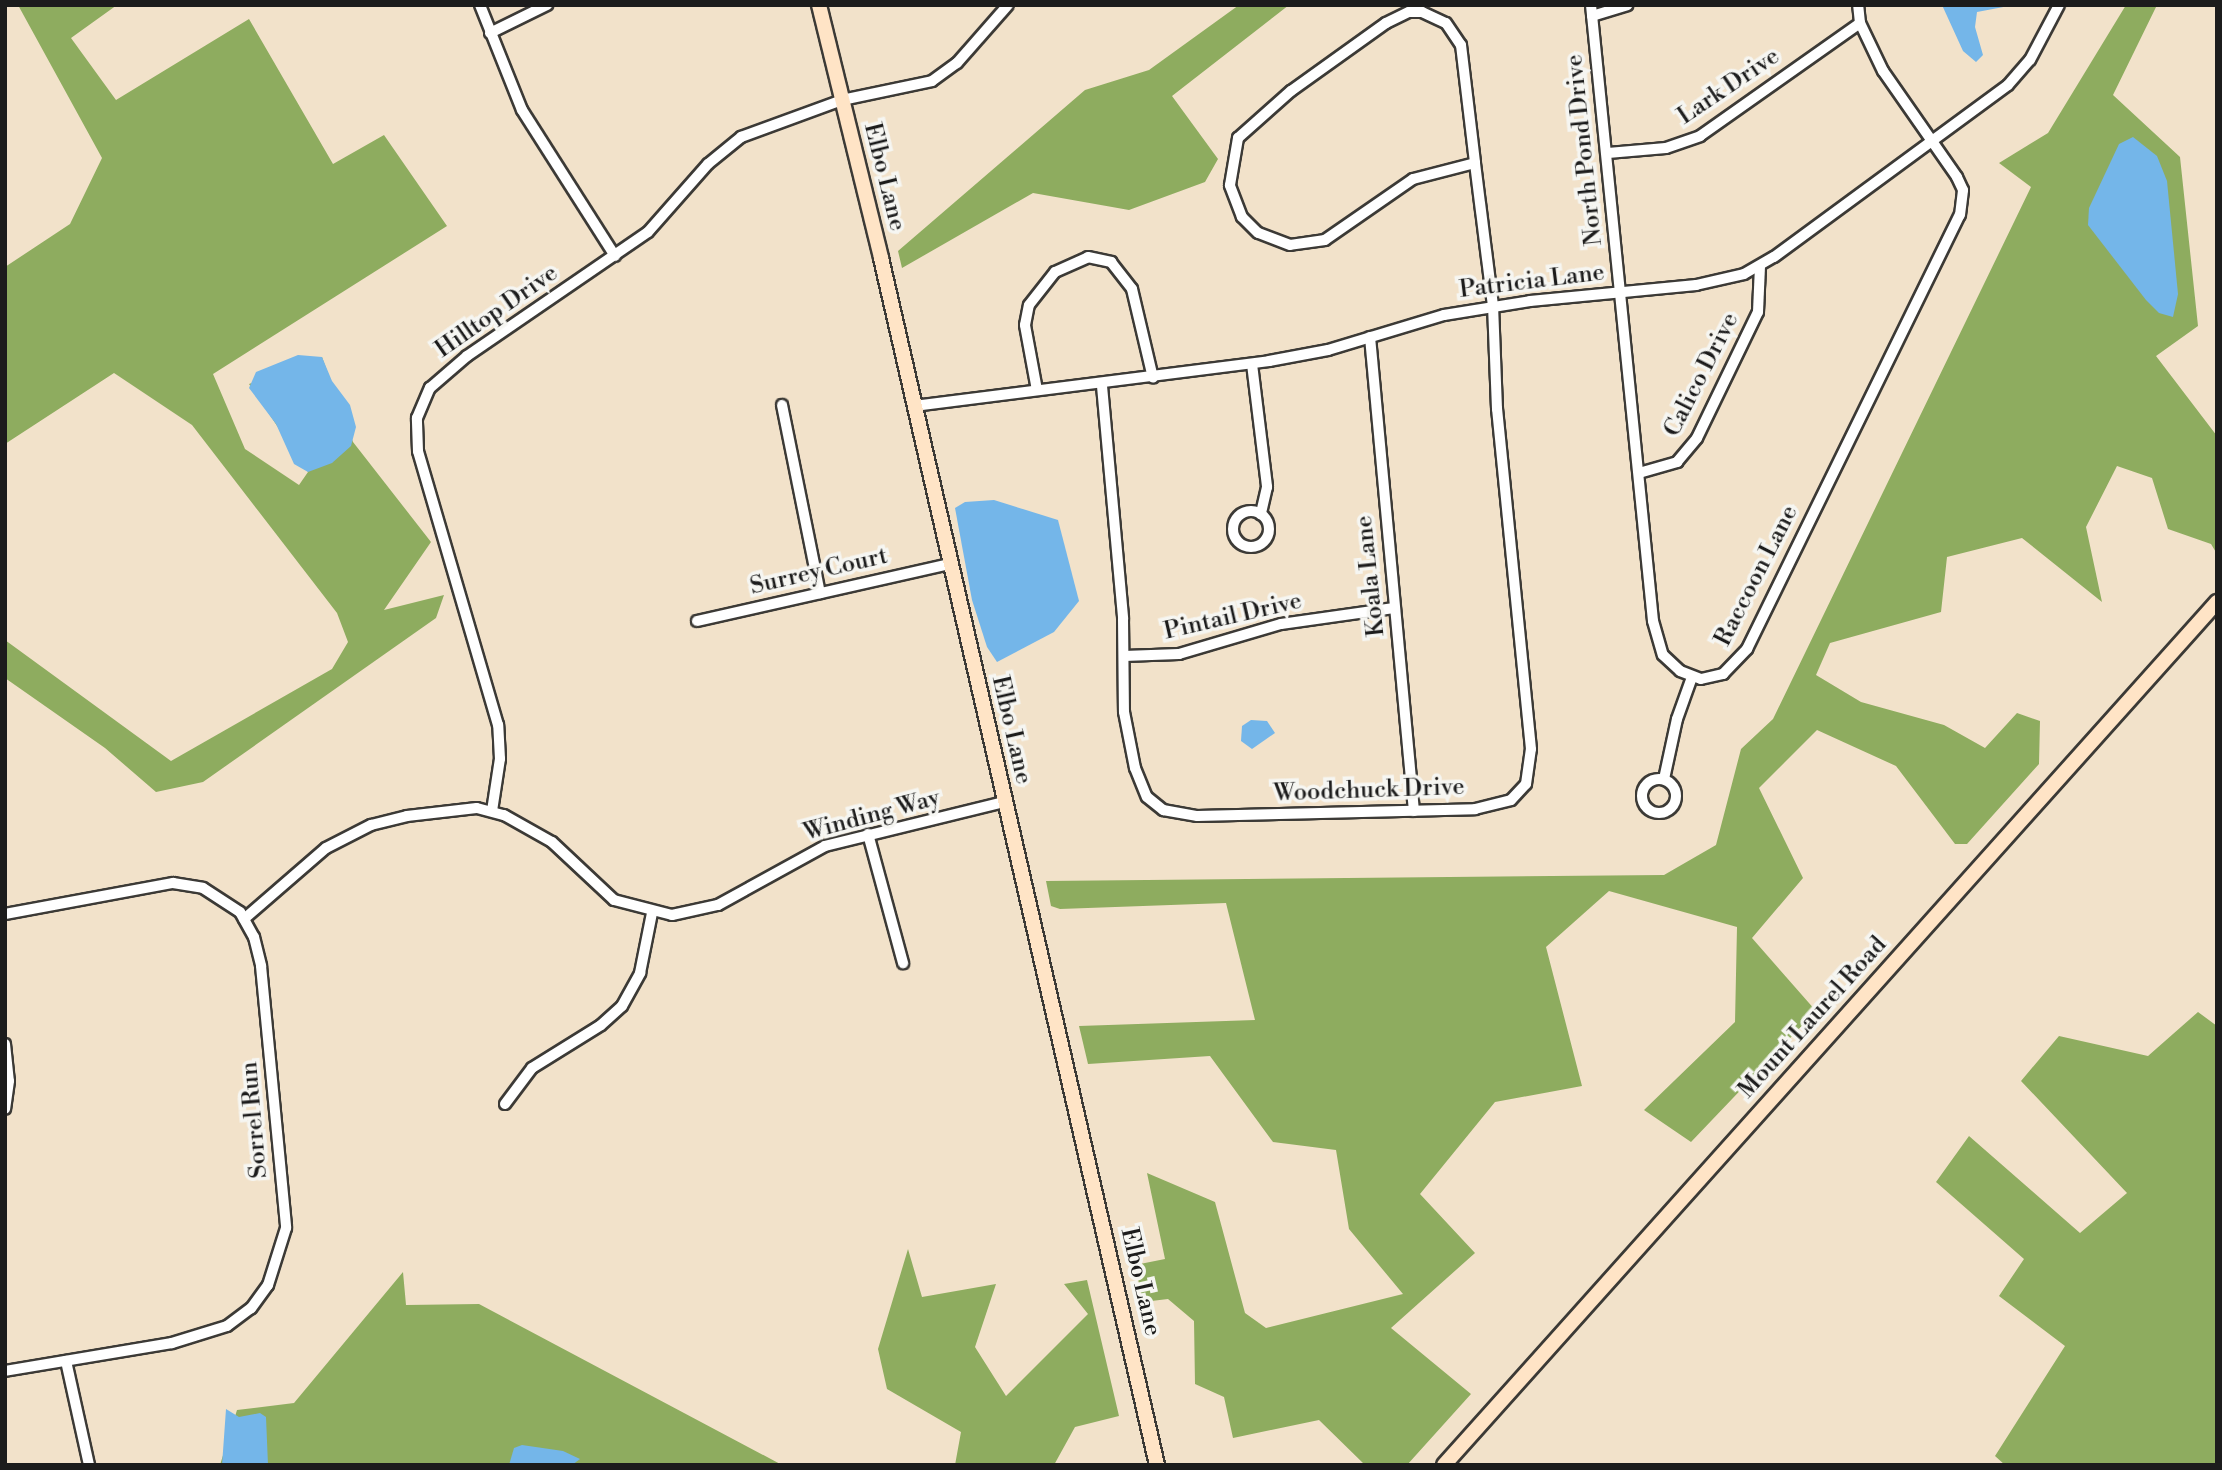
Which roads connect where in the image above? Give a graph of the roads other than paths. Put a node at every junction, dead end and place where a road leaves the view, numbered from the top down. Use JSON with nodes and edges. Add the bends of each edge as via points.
{"nodes":[{"id":1,"x":480,"y":5,"type":"edge"},
{"id":2,"x":547,"y":5,"type":"edge"},
{"id":3,"x":819,"y":5,"type":"edge"},
{"id":4,"x":1008,"y":5,"type":"edge"},
{"id":5,"x":1627,"y":5,"type":"edge"},
{"id":6,"x":1858,"y":5,"type":"edge"},
{"id":7,"x":2059,"y":5,"type":"edge"},
{"id":8,"x":1591,"y":11,"type":"edge"},
{"id":9,"x":1860,"y":23,"type":"junction"},
{"id":10,"x":490,"y":33,"type":"junction"},
{"id":11,"x":842,"y":100,"type":"junction"},
{"id":12,"x":1933,"y":140,"type":"junction"},
{"id":13,"x":1608,"y":153,"type":"junction"},
{"id":14,"x":1475,"y":163,"type":"junction"},
{"id":15,"x":615,"y":256,"type":"junction"},
{"id":16,"x":1760,"y":266,"type":"junction"},
{"id":17,"x":1620,"y":292,"type":"junction"},
{"id":18,"x":1493,"y":306,"type":"junction"},
{"id":19,"x":1370,"y":337,"type":"junction"},
{"id":20,"x":1252,"y":364,"type":"junction"},
{"id":21,"x":1153,"y":378,"type":"junction"},
{"id":22,"x":1102,"y":386,"type":"junction"},
{"id":23,"x":1037,"y":390,"type":"junction"},
{"id":24,"x":782,"y":405,"type":"dead end"},
{"id":25,"x":914,"y":406,"type":"junction"},
{"id":26,"x":1639,"y":473,"type":"junction"},
{"id":27,"x":1261,"y":514,"type":"dead end"},
{"id":28,"x":950,"y":564,"type":"junction"},
{"id":29,"x":820,"y":593,"type":"junction"},
{"id":30,"x":2217,"y":602,"type":"edge"},
{"id":31,"x":1394,"y":608,"type":"junction"},
{"id":32,"x":697,"y":621,"type":"dead end"},
{"id":33,"x":1124,"y":656,"type":"junction"},
{"id":34,"x":1692,"y":677,"type":"junction"},
{"id":35,"x":1664,"y":779,"type":"dead end"},
{"id":36,"x":1004,"y":802,"type":"junction"},
{"id":37,"x":492,"y":811,"type":"junction"},
{"id":38,"x":1414,"y":811,"type":"junction"},
{"id":39,"x":868,"y":834,"type":"junction"},
{"id":40,"x":652,"y":913,"type":"junction"},
{"id":41,"x":5,"y":914,"type":"edge"},
{"id":42,"x":244,"y":919,"type":"junction"},
{"id":43,"x":902,"y":963,"type":"dead end"},
{"id":44,"x":5,"y":1044,"type":"edge"},
{"id":45,"x":505,"y":1104,"type":"dead end"},
{"id":46,"x":5,"y":1109,"type":"edge"},
{"id":47,"x":66,"y":1361,"type":"junction"},
{"id":48,"x":5,"y":1371,"type":"edge"},
{"id":49,"x":89,"y":1465,"type":"edge"},
{"id":50,"x":1157,"y":1465,"type":"edge"},
{"id":51,"x":1444,"y":1465,"type":"edge"}],
"edges":[{"from":1,"to":10,"type":"street"},
{"from":2,"to":10,"type":"street"},
{"from":3,"to":11,"type":"street","name":"Elbo Lane"},
{"from":4,"to":11,"type":"street","name":"Hilltop Drive","via":[[957,63],[932,81]]},
{"from":5,"to":8,"type":"street"},
{"from":6,"to":9,"type":"street"},
{"from":7,"to":12,"type":"street","name":"Patricia Lane","via":[[2014,79]]},
{"from":8,"to":13,"type":"street","name":"North Pond Drive"},
{"from":9,"to":12,"type":"street","via":[[1882,71]]},
{"from":9,"to":13,"type":"street","name":"Lark Drive","via":[[1700,136],[1666,148]]},
{"from":10,"to":15,"type":"street","via":[[522,110]]},
{"from":11,"to":15,"type":"street","name":"Hilltop Drive","via":[[753,131],[729,145],[648,232]]},
{"from":11,"to":25,"type":"street","name":"Elbo Lane"},
{"from":12,"to":16,"type":"street","name":"Patricia Lane"},
{"from":12,"to":34,"type":"street","name":"Raccoon Lane","via":[[1963,190],[1957,221],[1747,649],[1723,674]]},
{"from":13,"to":17,"type":"street","name":"North Pond Drive"},
{"from":14,"to":14,"type":"street","name":"Woodchuck Drive","via":[[1461,45],[1446,23],[1422,12],[1409,12],[1359,42],[1245,128],[1238,138],[1230,185],[1242,217],[1258,233],[1278,243],[1302,245],[1337,234],[1413,178]]},
{"from":14,"to":18,"type":"street","name":"Woodchuck Drive"},
{"from":15,"to":37,"type":"street","name":"Hilltop Drive","via":[[441,376],[422,402],[418,418],[418,451],[426,488],[498,725],[500,759]]},
{"from":16,"to":17,"type":"street","name":"Patricia Lane","via":[[1712,283]]},
{"from":16,"to":26,"type":"street","name":"Calico Drive","via":[[1758,312],[1697,438],[1677,462]]},
{"from":17,"to":18,"type":"street","name":"Patricia Lane"},
{"from":17,"to":26,"type":"street"},
{"from":18,"to":19,"type":"street","name":"Patricia Lane","via":[[1429,318]]},
{"from":18,"to":38,"type":"street","name":"Woodchuck Drive","via":[[1497,409],[1530,773],[1520,793],[1499,805]]},
{"from":19,"to":20,"type":"street","name":"Patricia Lane"},
{"from":19,"to":31,"type":"street","name":"Koala Lane"},
{"from":20,"to":21,"type":"street","name":"Patricia Lane"},
{"from":20,"to":27,"type":"street","via":[[1266,487]]},
{"from":21,"to":22,"type":"street","name":"Patricia Lane"},
{"from":21,"to":23,"type":"street","via":[[1127,279],[1111,262],[1088,257],[1055,272],[1029,305],[1025,325]]},
{"from":22,"to":23,"type":"street","name":"Patricia Lane"},
{"from":22,"to":33,"type":"street","name":"Woodchuck Drive"},
{"from":23,"to":25,"type":"street","name":"Patricia Lane"},
{"from":24,"to":29,"type":"street"},
{"from":25,"to":28,"type":"street","name":"Elbo Lane"},
{"from":26,"to":34,"type":"street","via":[[1655,634],[1663,655]]},
{"from":28,"to":29,"type":"street","name":"Surrey Court"},
{"from":28,"to":36,"type":"street","name":"Elbo Lane"},
{"from":29,"to":32,"type":"street","name":"Surrey Court"},
{"from":30,"to":51,"type":"street","name":"Mount Laurel Road"},
{"from":31,"to":33,"type":"street","name":"Pintail Drive","via":[[1281,624],[1179,654]]},
{"from":31,"to":38,"type":"street","name":"Koala Lane"},
{"from":33,"to":38,"type":"street","name":"Woodchuck Drive","via":[[1124,712],[1135,768],[1147,797],[1163,810],[1197,816]]},
{"from":34,"to":35,"type":"street"},
{"from":36,"to":39,"type":"street","name":"Winding Way"},
{"from":36,"to":50,"type":"street","name":"Elbo Lane"},
{"from":37,"to":40,"type":"street","name":"Winding Way","via":[[541,833],[614,900]]},
{"from":37,"to":42,"type":"street","name":"Winding Way","via":[[433,812],[359,830],[305,863]]},
{"from":39,"to":40,"type":"street","name":"Winding Way","via":[[809,852],[718,905],[687,914]]},
{"from":39,"to":43,"type":"street"},
{"from":40,"to":45,"type":"street","via":[[640,973],[622,1006],[601,1025],[532,1068]]},
{"from":41,"to":42,"type":"street","name":"Sorrel Run","via":[[173,883],[217,894]]},
{"from":42,"to":47,"type":"street","name":"Sorrel Run","via":[[261,966],[286,1214],[276,1271],[251,1308],[214,1332]]},
{"from":44,"to":46,"type":"street","via":[[9,1092]]},
{"from":47,"to":48,"type":"street","name":"Sorrel Run"},
{"from":47,"to":49,"type":"street"}]}
